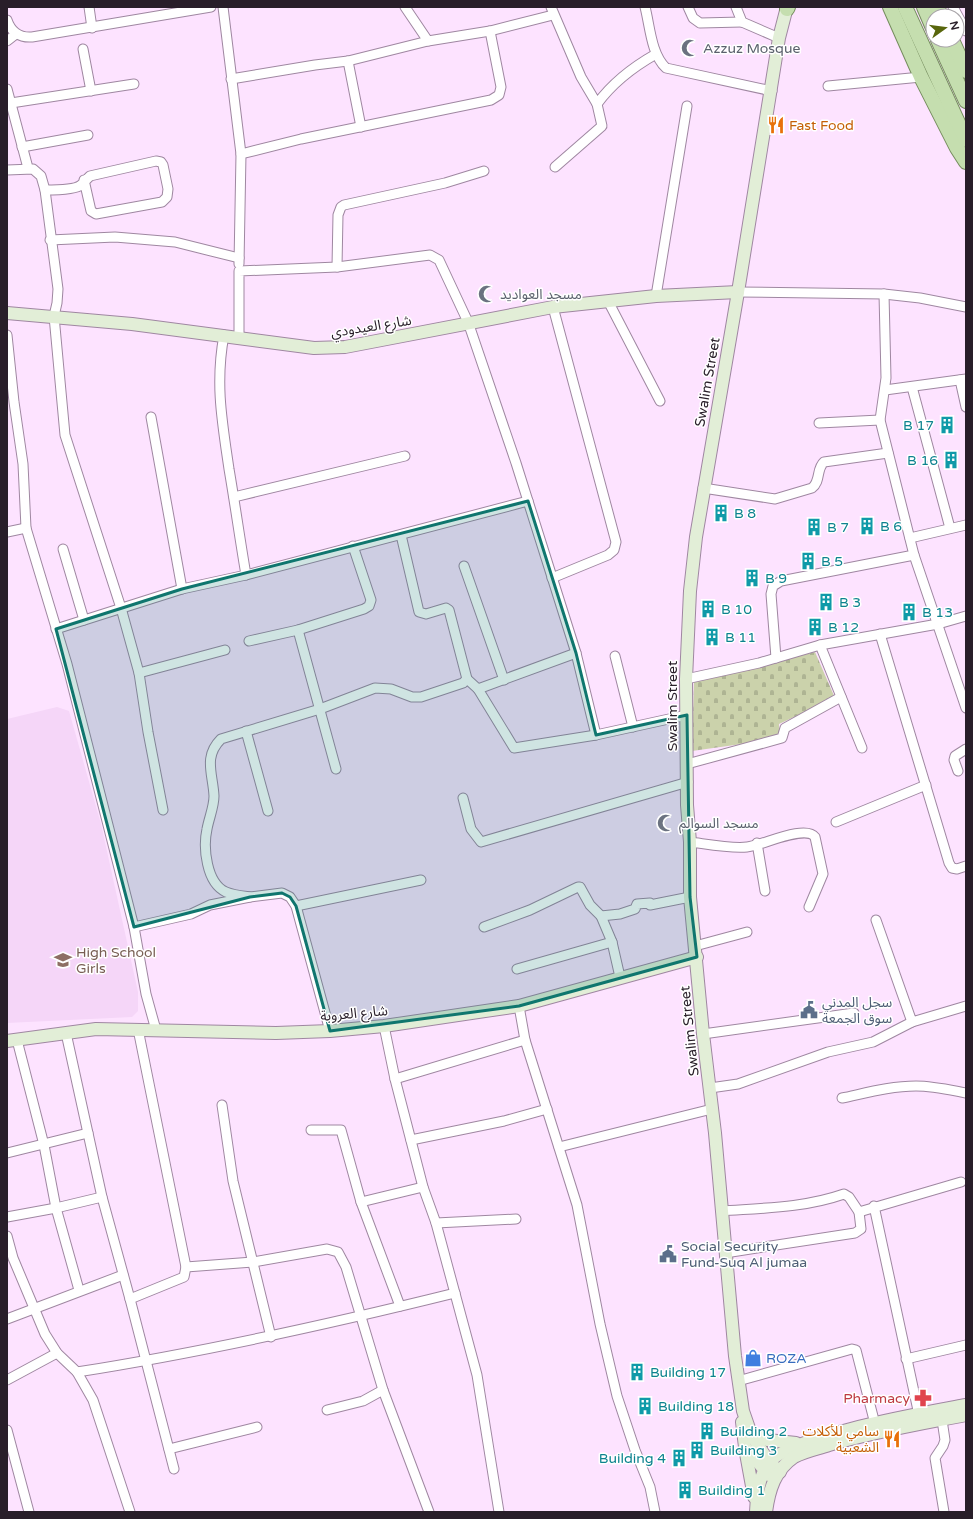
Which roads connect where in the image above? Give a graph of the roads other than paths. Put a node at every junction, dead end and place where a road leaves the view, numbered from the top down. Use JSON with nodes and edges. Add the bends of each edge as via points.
{"nodes":[{"id":1,"x":90,"y":7,"type":"edge"},
{"id":2,"x":211,"y":7,"type":"edge"},
{"id":3,"x":223,"y":7,"type":"edge"},
{"id":4,"x":405,"y":7,"type":"edge"},
{"id":5,"x":645,"y":7,"type":"edge"},
{"id":6,"x":688,"y":7,"type":"edge"},
{"id":7,"x":736,"y":7,"type":"edge"},
{"id":8,"x":890,"y":7,"type":"edge"},
{"id":9,"x":905,"y":7,"type":"edge"},
{"id":10,"x":787,"y":8,"type":"edge"},
{"id":11,"x":552,"y":11,"type":"edge"},
{"id":12,"x":7,"y":20,"type":"edge"},
{"id":13,"x":742,"y":22,"type":"junction"},
{"id":14,"x":92,"y":28,"type":"junction"},
{"id":15,"x":490,"y":32,"type":"junction"},
{"id":16,"x":16,"y":34,"type":"junction"},
{"id":17,"x":779,"y":38,"type":"junction"},
{"id":18,"x":7,"y":41,"type":"edge"},
{"id":19,"x":428,"y":41,"type":"junction"},
{"id":20,"x":942,"y":48,"type":"edge"},
{"id":21,"x":956,"y":48,"type":"edge"},
{"id":22,"x":83,"y":49,"type":"dead end"},
{"id":23,"x":656,"y":54,"type":"junction"},
{"id":24,"x":348,"y":61,"type":"junction"},
{"id":25,"x":966,"y":70,"type":"edge"},
{"id":26,"x":921,"y":77,"type":"junction"},
{"id":27,"x":231,"y":79,"type":"junction"},
{"id":28,"x":134,"y":84,"type":"dead end"},
{"id":29,"x":828,"y":86,"type":"dead end"},
{"id":30,"x":7,"y":90,"type":"edge"},
{"id":31,"x":91,"y":91,"type":"junction"},
{"id":32,"x":772,"y":91,"type":"junction"},
{"id":33,"x":966,"y":101,"type":"edge"},
{"id":34,"x":11,"y":103,"type":"junction"},
{"id":35,"x":597,"y":104,"type":"junction"},
{"id":36,"x":686,"y":106,"type":"dead end"},
{"id":37,"x":361,"y":127,"type":"junction"},
{"id":38,"x":88,"y":135,"type":"dead end"},
{"id":39,"x":966,"y":140,"type":"edge"},
{"id":40,"x":22,"y":147,"type":"junction"},
{"id":41,"x":241,"y":154,"type":"junction"},
{"id":42,"x":966,"y":162,"type":"edge"},
{"id":43,"x":554,"y":167,"type":"dead end"},
{"id":44,"x":28,"y":168,"type":"junction"},
{"id":45,"x":7,"y":170,"type":"edge"},
{"id":46,"x":484,"y":171,"type":"dead end"},
{"id":47,"x":84,"y":180,"type":"junction"},
{"id":48,"x":45,"y":190,"type":"junction"},
{"id":49,"x":50,"y":240,"type":"junction"},
{"id":50,"x":239,"y":258,"type":"junction"},
{"id":51,"x":337,"y":267,"type":"junction"},
{"id":52,"x":239,"y":271,"type":"junction"},
{"id":53,"x":738,"y":292,"type":"junction"},
{"id":54,"x":884,"y":294,"type":"junction"},
{"id":55,"x":656,"y":296,"type":"junction"},
{"id":56,"x":608,"y":301,"type":"junction"},
{"id":57,"x":966,"y":306,"type":"edge"},
{"id":58,"x":553,"y":307,"type":"junction"},
{"id":59,"x":7,"y":314,"type":"edge"},
{"id":60,"x":54,"y":316,"type":"junction"},
{"id":61,"x":468,"y":322,"type":"junction"},
{"id":62,"x":7,"y":335,"type":"edge"},
{"id":63,"x":224,"y":335,"type":"junction"},
{"id":64,"x":240,"y":337,"type":"junction"},
{"id":65,"x":963,"y":380,"type":"edge"},
{"id":66,"x":912,"y":387,"type":"junction"},
{"id":67,"x":885,"y":390,"type":"junction"},
{"id":68,"x":660,"y":401,"type":"dead end"},
{"id":69,"x":10,"y":402,"type":"edge"},
{"id":70,"x":966,"y":407,"type":"edge"},
{"id":71,"x":151,"y":417,"type":"dead end"},
{"id":72,"x":880,"y":420,"type":"junction"},
{"id":73,"x":819,"y":423,"type":"dead end"},
{"id":74,"x":888,"y":453,"type":"junction"},
{"id":75,"x":405,"y":456,"type":"dead end"},
{"id":76,"x":703,"y":488,"type":"junction"},
{"id":77,"x":234,"y":497,"type":"junction"},
{"id":78,"x":528,"y":502,"type":"junction"},
{"id":79,"x":966,"y":524,"type":"edge"},
{"id":80,"x":26,"y":528,"type":"junction"},
{"id":81,"x":950,"y":528,"type":"junction"},
{"id":82,"x":7,"y":532,"type":"edge"},
{"id":83,"x":400,"y":535,"type":"junction"},
{"id":84,"x":910,"y":538,"type":"junction"},
{"id":85,"x":353,"y":546,"type":"junction"},
{"id":86,"x":63,"y":549,"type":"dead end"},
{"id":87,"x":914,"y":555,"type":"junction"},
{"id":88,"x":464,"y":566,"type":"dead end"},
{"id":89,"x":246,"y":575,"type":"junction"},
{"id":90,"x":552,"y":578,"type":"junction"},
{"id":91,"x":182,"y":589,"type":"junction"},
{"id":92,"x":121,"y":608,"type":"junction"},
{"id":93,"x":966,"y":616,"type":"edge"},
{"id":94,"x":84,"y":620,"type":"junction"},
{"id":95,"x":938,"y":624,"type":"junction"},
{"id":96,"x":56,"y":629,"type":"junction"},
{"id":97,"x":298,"y":630,"type":"junction"},
{"id":98,"x":880,"y":634,"type":"junction"},
{"id":99,"x":249,"y":641,"type":"dead end"},
{"id":100,"x":820,"y":645,"type":"junction"},
{"id":101,"x":225,"y":650,"type":"dead end"},
{"id":102,"x":576,"y":653,"type":"junction"},
{"id":103,"x":615,"y":656,"type":"dead end"},
{"id":104,"x":776,"y":658,"type":"junction"},
{"id":105,"x":139,"y":673,"type":"junction"},
{"id":106,"x":467,"y":679,"type":"junction"},
{"id":107,"x":686,"y":679,"type":"junction"},
{"id":108,"x":504,"y":680,"type":"junction"},
{"id":109,"x":478,"y":689,"type":"junction"},
{"id":110,"x":841,"y":697,"type":"junction"},
{"id":111,"x":966,"y":708,"type":"edge"},
{"id":112,"x":320,"y":709,"type":"junction"},
{"id":113,"x":687,"y":714,"type":"junction"},
{"id":114,"x":633,"y":727,"type":"junction"},
{"id":115,"x":246,"y":731,"type":"junction"},
{"id":116,"x":596,"y":735,"type":"junction"},
{"id":117,"x":862,"y":748,"type":"dead end"},
{"id":118,"x":966,"y":749,"type":"edge"},
{"id":119,"x":687,"y":764,"type":"junction"},
{"id":120,"x":336,"y":769,"type":"dead end"},
{"id":121,"x":958,"y":771,"type":"dead end"},
{"id":122,"x":688,"y":782,"type":"junction"},
{"id":123,"x":926,"y":785,"type":"junction"},
{"id":124,"x":463,"y":798,"type":"dead end"},
{"id":125,"x":163,"y":810,"type":"dead end"},
{"id":126,"x":268,"y":811,"type":"dead end"},
{"id":127,"x":836,"y":822,"type":"dead end"},
{"id":128,"x":690,"y":842,"type":"junction"},
{"id":129,"x":758,"y":843,"type":"junction"},
{"id":130,"x":966,"y":866,"type":"edge"},
{"id":131,"x":421,"y":880,"type":"dead end"},
{"id":132,"x":765,"y":891,"type":"dead end"},
{"id":133,"x":250,"y":897,"type":"junction"},
{"id":134,"x":690,"y":897,"type":"junction"},
{"id":135,"x":296,"y":906,"type":"junction"},
{"id":136,"x":809,"y":907,"type":"dead end"},
{"id":137,"x":600,"y":916,"type":"junction"},
{"id":138,"x":876,"y":920,"type":"dead end"},
{"id":139,"x":134,"y":927,"type":"junction"},
{"id":140,"x":484,"y":927,"type":"dead end"},
{"id":141,"x":747,"y":932,"type":"dead end"},
{"id":142,"x":612,"y":942,"type":"junction"},
{"id":143,"x":696,"y":951,"type":"junction"},
{"id":144,"x":517,"y":969,"type":"dead end"},
{"id":145,"x":620,"y":977,"type":"junction"},
{"id":146,"x":519,"y":1006,"type":"junction"},
{"id":147,"x":966,"y":1006,"type":"edge"},
{"id":148,"x":854,"y":1013,"type":"dead end"},
{"id":149,"x":912,"y":1022,"type":"junction"},
{"id":150,"x":384,"y":1026,"type":"junction"},
{"id":151,"x":138,"y":1029,"type":"junction"},
{"id":152,"x":156,"y":1030,"type":"junction"},
{"id":153,"x":330,"y":1031,"type":"junction"},
{"id":154,"x":66,"y":1033,"type":"junction"},
{"id":155,"x":703,"y":1034,"type":"junction"},
{"id":156,"x":525,"y":1040,"type":"junction"},
{"id":157,"x":12,"y":1041,"type":"edge"},
{"id":158,"x":395,"y":1079,"type":"junction"},
{"id":159,"x":710,"y":1088,"type":"junction"},
{"id":160,"x":966,"y":1093,"type":"edge"},
{"id":161,"x":842,"y":1098,"type":"dead end"},
{"id":162,"x":222,"y":1105,"type":"dead end"},
{"id":163,"x":547,"y":1109,"type":"junction"},
{"id":164,"x":712,"y":1109,"type":"junction"},
{"id":165,"x":311,"y":1130,"type":"dead end"},
{"id":166,"x":88,"y":1132,"type":"junction"},
{"id":167,"x":411,"y":1140,"type":"junction"},
{"id":168,"x":44,"y":1145,"type":"junction"},
{"id":169,"x":559,"y":1147,"type":"junction"},
{"id":170,"x":7,"y":1153,"type":"edge"},
{"id":171,"x":961,"y":1182,"type":"dead end"},
{"id":172,"x":423,"y":1187,"type":"junction"},
{"id":173,"x":102,"y":1197,"type":"junction"},
{"id":174,"x":362,"y":1202,"type":"junction"},
{"id":175,"x":874,"y":1206,"type":"junction"},
{"id":176,"x":56,"y":1208,"type":"junction"},
{"id":177,"x":721,"y":1211,"type":"junction"},
{"id":178,"x":859,"y":1212,"type":"junction"},
{"id":179,"x":7,"y":1217,"type":"edge"},
{"id":180,"x":516,"y":1219,"type":"dead end"},
{"id":181,"x":436,"y":1223,"type":"junction"},
{"id":182,"x":7,"y":1236,"type":"edge"},
{"id":183,"x":725,"y":1253,"type":"junction"},
{"id":184,"x":10,"y":1258,"type":"edge"},
{"id":185,"x":253,"y":1262,"type":"junction"},
{"id":186,"x":186,"y":1267,"type":"junction"},
{"id":187,"x":123,"y":1275,"type":"junction"},
{"id":188,"x":79,"y":1290,"type":"junction"},
{"id":189,"x":455,"y":1293,"type":"junction"},
{"id":190,"x":130,"y":1299,"type":"junction"},
{"id":191,"x":400,"y":1306,"type":"junction"},
{"id":192,"x":34,"y":1310,"type":"junction"},
{"id":193,"x":361,"y":1315,"type":"junction"},
{"id":194,"x":7,"y":1319,"type":"edge"},
{"id":195,"x":270,"y":1336,"type":"junction"},
{"id":196,"x":966,"y":1345,"type":"edge"},
{"id":197,"x":57,"y":1353,"type":"junction"},
{"id":198,"x":906,"y":1359,"type":"junction"},
{"id":199,"x":145,"y":1361,"type":"junction"},
{"id":200,"x":77,"y":1372,"type":"junction"},
{"id":201,"x":7,"y":1380,"type":"edge"},
{"id":202,"x":738,"y":1381,"type":"junction"},
{"id":203,"x":382,"y":1390,"type":"junction"},
{"id":204,"x":966,"y":1405,"type":"edge"},
{"id":205,"x":327,"y":1410,"type":"dead end"},
{"id":206,"x":743,"y":1411,"type":"junction"},
{"id":207,"x":919,"y":1415,"type":"junction"},
{"id":208,"x":966,"y":1415,"type":"edge"},
{"id":209,"x":942,"y":1420,"type":"junction"},
{"id":210,"x":875,"y":1424,"type":"junction"},
{"id":211,"x":257,"y":1427,"type":"dead end"},
{"id":212,"x":7,"y":1430,"type":"edge"},
{"id":213,"x":859,"y":1432,"type":"junction"},
{"id":214,"x":751,"y":1434,"type":"junction"},
{"id":215,"x":799,"y":1444,"type":"junction"},
{"id":216,"x":745,"y":1447,"type":"junction"},
{"id":217,"x":169,"y":1449,"type":"junction"},
{"id":218,"x":767,"y":1466,"type":"junction"},
{"id":219,"x":174,"y":1469,"type":"dead end"},
{"id":220,"x":777,"y":1475,"type":"junction"},
{"id":221,"x":759,"y":1511,"type":"edge"},
{"id":222,"x":29,"y":1512,"type":"edge"},
{"id":223,"x":130,"y":1512,"type":"edge"},
{"id":224,"x":429,"y":1512,"type":"edge"},
{"id":225,"x":499,"y":1512,"type":"edge"},
{"id":226,"x":655,"y":1512,"type":"edge"},
{"id":227,"x":944,"y":1512,"type":"edge"}],
"edges":[{"from":1,"to":14,"type":"street"},
{"from":2,"to":14,"type":"street"},
{"from":3,"to":27,"type":"street"},
{"from":4,"to":19,"type":"street"},
{"from":5,"to":23,"type":"street"},
{"from":6,"to":13,"type":"street","via":[[693,18],[700,23]]},
{"from":7,"to":13,"type":"street"},
{"from":8,"to":26,"type":"main road"},
{"from":9,"to":39,"type":"main road"},
{"from":10,"to":17,"type":"main road","name":"Swalim Street"},
{"from":11,"to":15,"type":"street"},
{"from":11,"to":35,"type":"street","via":[[581,76]]},
{"from":12,"to":16,"type":"street"},
{"from":13,"to":17,"type":"street"},
{"from":14,"to":16,"type":"street","via":[[32,37]]},
{"from":15,"to":19,"type":"street"},
{"from":15,"to":37,"type":"street","via":[[501,87],[499,95],[491,100]]},
{"from":16,"to":18,"type":"street"},
{"from":17,"to":32,"type":"main road","name":"Swalim Street"},
{"from":19,"to":24,"type":"street"},
{"from":20,"to":33,"type":"main road"},
{"from":21,"to":25,"type":"main road"},
{"from":22,"to":31,"type":"street"},
{"from":23,"to":32,"type":"street","via":[[666,68]]},
{"from":23,"to":35,"type":"street","via":[[614,83]]},
{"from":24,"to":27,"type":"street"},
{"from":24,"to":37,"type":"street"},
{"from":26,"to":29,"type":"street"},
{"from":26,"to":42,"type":"main road"},
{"from":27,"to":41,"type":"street"},
{"from":28,"to":31,"type":"street"},
{"from":30,"to":34,"type":"street"},
{"from":31,"to":34,"type":"street"},
{"from":32,"to":53,"type":"main road","name":"Swalim Street"},
{"from":34,"to":40,"type":"street"},
{"from":35,"to":43,"type":"street","via":[[602,126]]},
{"from":36,"to":55,"type":"street"},
{"from":37,"to":41,"type":"street"},
{"from":38,"to":40,"type":"street"},
{"from":40,"to":44,"type":"street"},
{"from":41,"to":50,"type":"street"},
{"from":44,"to":45,"type":"street"},
{"from":44,"to":48,"type":"street","via":[[37,171],[41,176]]},
{"from":46,"to":51,"type":"street","via":[[445,183],[344,205],[338,215]]},
{"from":47,"to":47,"type":"street","via":[[114,169],[161,162],[168,189],[167,197],[162,202],[96,214],[91,211]]},
{"from":47,"to":48,"type":"street","via":[[81,185],[75,187]]},
{"from":48,"to":49,"type":"street"},
{"from":49,"to":50,"type":"street","via":[[115,238],[175,242]]},
{"from":49,"to":60,"type":"street","via":[[58,289]]},
{"from":50,"to":52,"type":"street"},
{"from":51,"to":52,"type":"street"},
{"from":51,"to":61,"type":"street","via":[[430,255],[435,257],[442,265]]},
{"from":52,"to":64,"type":"street"},
{"from":53,"to":54,"type":"street"},
{"from":53,"to":55,"type":"main road","name":"شارع العيدودي"},
{"from":53,"to":76,"type":"main road","name":"Swalim Street"},
{"from":54,"to":57,"type":"street"},
{"from":54,"to":67,"type":"street"},
{"from":55,"to":56,"type":"main road","name":"شارع العيدودي"},
{"from":56,"to":58,"type":"main road","name":"شارع العيدودي"},
{"from":56,"to":68,"type":"street"},
{"from":58,"to":61,"type":"main road","name":"شارع العيدودي"},
{"from":58,"to":90,"type":"street","via":[[616,542],[614,550],[608,555]]},
{"from":59,"to":60,"type":"main road","name":"شارع العيدودي"},
{"from":60,"to":63,"type":"main road","name":"شارع العيدودي"},
{"from":60,"to":92,"type":"street","via":[[65,435]]},
{"from":61,"to":64,"type":"main road","name":"شارع العيدودي","via":[[345,347],[314,348]]},
{"from":61,"to":78,"type":"street"},
{"from":62,"to":69,"type":"street"},
{"from":63,"to":64,"type":"main road","name":"شارع العيدودي"},
{"from":63,"to":77,"type":"street","via":[[218,382]]},
{"from":65,"to":66,"type":"street"},
{"from":65,"to":70,"type":"street"},
{"from":66,"to":67,"type":"street"},
{"from":66,"to":81,"type":"street"},
{"from":67,"to":72,"type":"street"},
{"from":69,"to":80,"type":"street","via":[[24,464]]},
{"from":71,"to":91,"type":"street"},
{"from":72,"to":73,"type":"street"},
{"from":72,"to":74,"type":"street"},
{"from":74,"to":76,"type":"street","via":[[824,462],[820,465],[815,486],[783,498],[761,498]]},
{"from":74,"to":84,"type":"street"},
{"from":75,"to":77,"type":"street"},
{"from":76,"to":107,"type":"main road","name":"Swalim Street","via":[[690,591]]},
{"from":77,"to":89,"type":"street"},
{"from":78,"to":83,"type":"street"},
{"from":78,"to":90,"type":"street"},
{"from":79,"to":81,"type":"street"},
{"from":80,"to":82,"type":"street"},
{"from":80,"to":96,"type":"street"},
{"from":81,"to":84,"type":"street"},
{"from":83,"to":85,"type":"street"},
{"from":83,"to":106,"type":"street","via":[[419,612],[426,614],[446,608],[449,610]]},
{"from":84,"to":87,"type":"street"},
{"from":85,"to":89,"type":"street"},
{"from":85,"to":97,"type":"street","via":[[370,603],[364,609]]},
{"from":86,"to":94,"type":"street"},
{"from":87,"to":95,"type":"street"},
{"from":87,"to":104,"type":"street","via":[[781,581],[773,586],[771,594]]},
{"from":88,"to":108,"type":"street"},
{"from":89,"to":91,"type":"street"},
{"from":90,"to":102,"type":"street"},
{"from":91,"to":92,"type":"street"},
{"from":92,"to":94,"type":"street"},
{"from":92,"to":105,"type":"street"},
{"from":93,"to":95,"type":"street"},
{"from":94,"to":96,"type":"street"},
{"from":95,"to":98,"type":"street"},
{"from":95,"to":111,"type":"street"},
{"from":96,"to":139,"type":"street"},
{"from":97,"to":99,"type":"street"},
{"from":97,"to":112,"type":"street"},
{"from":98,"to":100,"type":"street"},
{"from":98,"to":123,"type":"street"},
{"from":100,"to":104,"type":"street"},
{"from":100,"to":110,"type":"street"},
{"from":101,"to":105,"type":"street"},
{"from":102,"to":108,"type":"street"},
{"from":102,"to":116,"type":"street"},
{"from":103,"to":114,"type":"street"},
{"from":104,"to":107,"type":"street"},
{"from":105,"to":125,"type":"street"},
{"from":106,"to":109,"type":"street"},
{"from":106,"to":112,"type":"street","via":[[463,683],[421,697],[412,697],[391,689],[375,688]]},
{"from":107,"to":113,"type":"main road","name":"Swalim Street"},
{"from":108,"to":109,"type":"street"},
{"from":109,"to":116,"type":"street","via":[[514,748]]},
{"from":110,"to":117,"type":"street"},
{"from":110,"to":119,"type":"street","via":[[785,728],[782,738]]},
{"from":112,"to":115,"type":"street"},
{"from":112,"to":120,"type":"street"},
{"from":113,"to":114,"type":"street"},
{"from":113,"to":119,"type":"main road","name":"Swalim Street"},
{"from":114,"to":116,"type":"street"},
{"from":115,"to":126,"type":"street"},
{"from":115,"to":133,"type":"street","via":[[221,739],[213,747],[210,756],[214,797],[204,847],[214,880],[225,892]]},
{"from":118,"to":121,"type":"street","via":[[954,756]]},
{"from":119,"to":122,"type":"main road","name":"Swalim Street"},
{"from":122,"to":124,"type":"street","via":[[481,842],[471,829]]},
{"from":122,"to":128,"type":"main road","name":"Swalim Street"},
{"from":123,"to":127,"type":"street"},
{"from":123,"to":130,"type":"street","via":[[949,863],[952,868],[957,869]]},
{"from":128,"to":129,"type":"street","via":[[747,847]]},
{"from":128,"to":134,"type":"main road","name":"Swalim Street"},
{"from":129,"to":132,"type":"street"},
{"from":129,"to":136,"type":"street","via":[[808,832],[812,834],[823,870]]},
{"from":131,"to":135,"type":"street"},
{"from":133,"to":135,"type":"street","via":[[282,893],[290,897]]},
{"from":133,"to":139,"type":"street","via":[[210,905],[192,914]]},
{"from":134,"to":137,"type":"street","via":[[650,905],[637,904],[635,909],[620,914]]},
{"from":134,"to":143,"type":"main road","name":"Swalim Street"},
{"from":135,"to":153,"type":"street"},
{"from":137,"to":140,"type":"street","via":[[578,887],[530,910]]},
{"from":137,"to":142,"type":"street"},
{"from":138,"to":149,"type":"street"},
{"from":139,"to":152,"type":"street","via":[[146,994]]},
{"from":141,"to":143,"type":"street"},
{"from":142,"to":144,"type":"street"},
{"from":142,"to":145,"type":"street"},
{"from":143,"to":145,"type":"main road","name":"شارع العروبة"},
{"from":143,"to":155,"type":"main road","name":"Swalim Street"},
{"from":145,"to":146,"type":"main road","name":"شارع العروبة"},
{"from":146,"to":150,"type":"main road","name":"شارع العروبة"},
{"from":146,"to":156,"type":"street"},
{"from":147,"to":149,"type":"street"},
{"from":148,"to":155,"type":"street"},
{"from":149,"to":159,"type":"street","via":[[873,1042],[828,1052],[738,1084]]},
{"from":150,"to":153,"type":"main road","name":"شارع العروبة"},
{"from":150,"to":158,"type":"street"},
{"from":151,"to":152,"type":"main road","name":"شارع العروبة"},
{"from":151,"to":154,"type":"main road","name":"شارع العروبة","via":[[96,1029]]},
{"from":151,"to":186,"type":"street"},
{"from":152,"to":153,"type":"main road","name":"شارع العروبة","via":[[276,1033]]},
{"from":154,"to":157,"type":"main road","name":"شارع العروبة"},
{"from":154,"to":166,"type":"street"},
{"from":155,"to":159,"type":"main road","name":"Swalim Street"},
{"from":156,"to":158,"type":"street"},
{"from":156,"to":163,"type":"street"},
{"from":157,"to":168,"type":"street"},
{"from":158,"to":167,"type":"street"},
{"from":159,"to":164,"type":"main road","name":"Swalim Street"},
{"from":160,"to":161,"type":"street","via":[[915,1086]]},
{"from":162,"to":185,"type":"street","via":[[233,1181]]},
{"from":163,"to":167,"type":"street","via":[[504,1121]]},
{"from":163,"to":169,"type":"street"},
{"from":164,"to":169,"type":"street"},
{"from":164,"to":177,"type":"main road","name":"Swalim Street"},
{"from":165,"to":174,"type":"street","via":[[341,1130]]},
{"from":166,"to":168,"type":"street"},
{"from":166,"to":173,"type":"street"},
{"from":167,"to":172,"type":"street"},
{"from":168,"to":170,"type":"street"},
{"from":168,"to":176,"type":"street"},
{"from":169,"to":226,"type":"street","via":[[577,1205],[600,1324],[618,1396],[650,1487]]},
{"from":171,"to":175,"type":"street"},
{"from":172,"to":174,"type":"street"},
{"from":172,"to":181,"type":"street"},
{"from":173,"to":176,"type":"street"},
{"from":173,"to":187,"type":"street"},
{"from":174,"to":191,"type":"street"},
{"from":175,"to":178,"type":"street"},
{"from":175,"to":198,"type":"street"},
{"from":176,"to":179,"type":"street"},
{"from":176,"to":188,"type":"street"},
{"from":177,"to":178,"type":"street","via":[[786,1207],[813,1203],[844,1194]]},
{"from":177,"to":183,"type":"main road","name":"Swalim Street"},
{"from":178,"to":183,"type":"street","via":[[862,1225],[855,1233]]},
{"from":180,"to":181,"type":"street"},
{"from":181,"to":189,"type":"street"},
{"from":182,"to":184,"type":"street"},
{"from":183,"to":202,"type":"main road","name":"Swalim Street"},
{"from":184,"to":192,"type":"street"},
{"from":185,"to":186,"type":"street"},
{"from":185,"to":193,"type":"street","via":[[327,1249],[338,1252],[346,1267]]},
{"from":185,"to":195,"type":"street"},
{"from":186,"to":190,"type":"street","via":[[184,1277]]},
{"from":187,"to":188,"type":"street"},
{"from":187,"to":190,"type":"street"},
{"from":188,"to":192,"type":"street"},
{"from":189,"to":191,"type":"street"},
{"from":189,"to":225,"type":"street","via":[[477,1375]]},
{"from":190,"to":199,"type":"street"},
{"from":191,"to":193,"type":"street"},
{"from":192,"to":194,"type":"street"},
{"from":192,"to":197,"type":"street"},
{"from":193,"to":195,"type":"street"},
{"from":193,"to":203,"type":"street"},
{"from":195,"to":199,"type":"street"},
{"from":196,"to":198,"type":"street"},
{"from":197,"to":200,"type":"street"},
{"from":197,"to":201,"type":"street"},
{"from":198,"to":207,"type":"street"},
{"from":199,"to":200,"type":"street"},
{"from":199,"to":217,"type":"street"},
{"from":200,"to":223,"type":"street","via":[[93,1400],[101,1421]]},
{"from":202,"to":206,"type":"main road","name":"Swalim Street"},
{"from":202,"to":210,"type":"street","via":[[856,1350]]},
{"from":203,"to":205,"type":"street","via":[[363,1401]]},
{"from":203,"to":224,"type":"street"},
{"from":204,"to":207,"type":"main road"},
{"from":206,"to":214,"type":"main road","name":"Swalim Street"},
{"from":206,"to":216,"type":"main road","name":"Swalim Street"},
{"from":207,"to":210,"type":"main road"},
{"from":208,"to":209,"type":"main road"},
{"from":209,"to":213,"type":"main road"},
{"from":209,"to":227,"type":"street","via":[[945,1440],[935,1458]]},
{"from":210,"to":213,"type":"main road"},
{"from":211,"to":217,"type":"street"},
{"from":212,"to":222,"type":"street"},
{"from":213,"to":215,"type":"main road"},
{"from":213,"to":220,"type":"main road","via":[[802,1453],[788,1462]]},
{"from":214,"to":215,"type":"main road","via":[[768,1440]]},
{"from":214,"to":218,"type":"main road","name":"Swalim Street"},
{"from":215,"to":218,"type":"main road","via":[[777,1454]]},
{"from":216,"to":218,"type":"main road","name":"Swalim Street"},
{"from":216,"to":221,"type":"main road"},
{"from":217,"to":219,"type":"street"},
{"from":218,"to":220,"type":"main road","name":"Swalim Street"},
{"from":218,"to":221,"type":"main road","via":[[757,1492]]},
{"from":220,"to":221,"type":"main road"}]}
